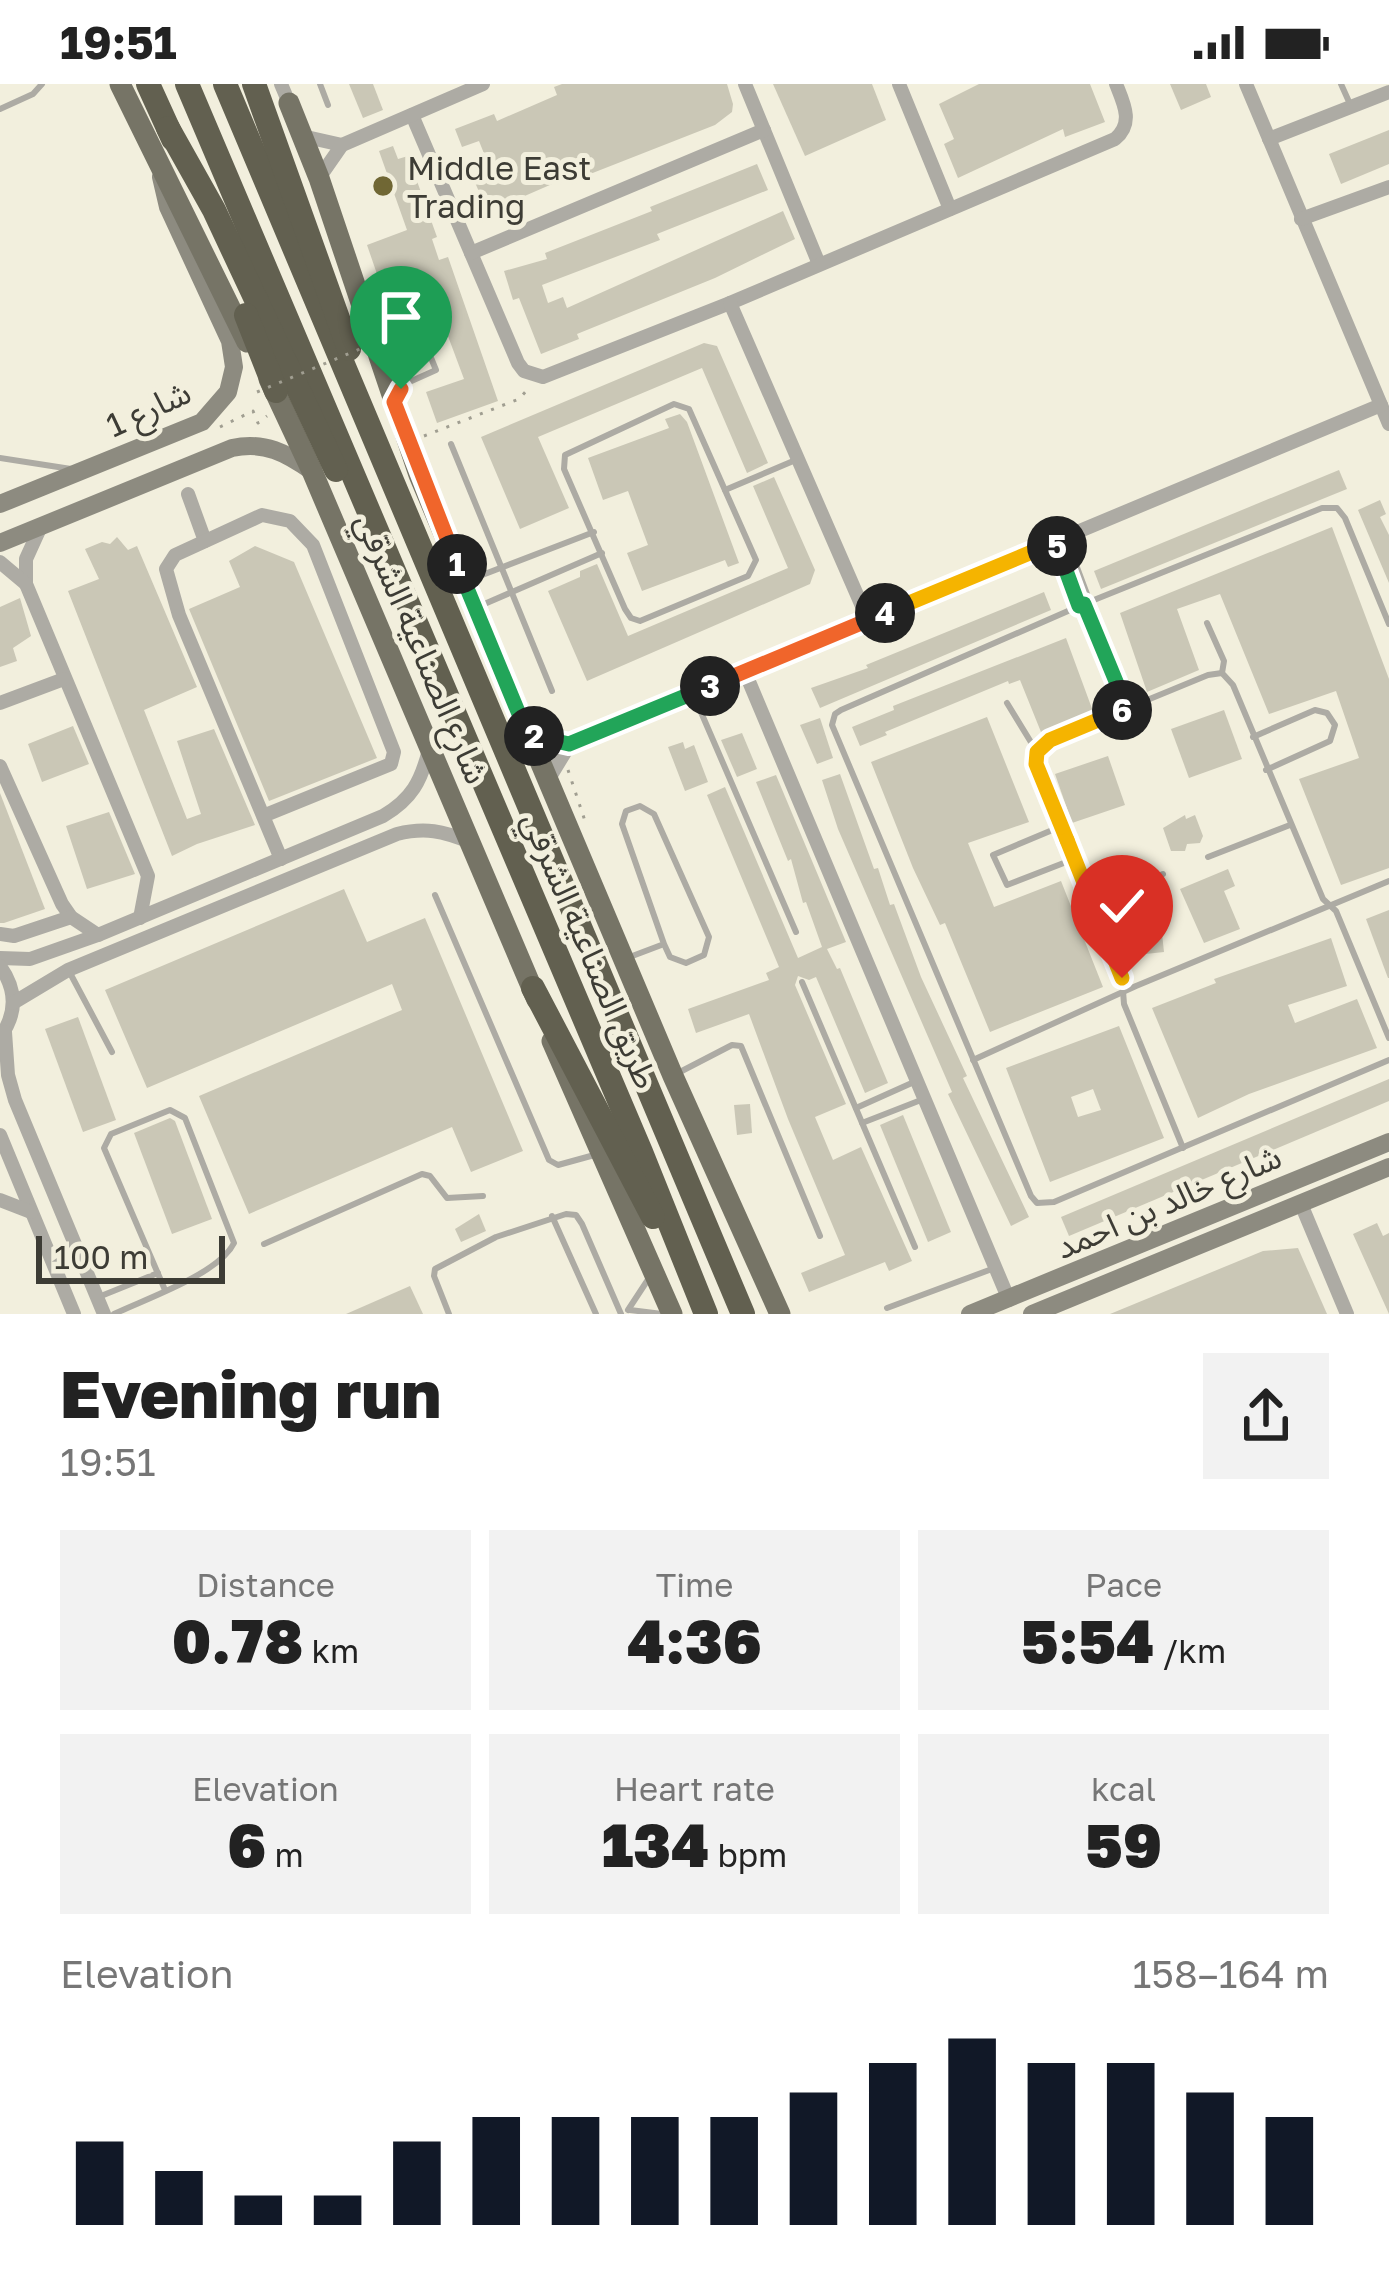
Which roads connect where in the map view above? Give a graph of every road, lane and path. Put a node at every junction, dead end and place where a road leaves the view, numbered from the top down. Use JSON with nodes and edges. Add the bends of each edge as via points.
{"nodes":[{"id":1,"x":41,"y":84,"type":"edge"},
{"id":2,"x":120,"y":84,"type":"edge"},
{"id":3,"x":148,"y":84,"type":"edge"},
{"id":4,"x":187,"y":84,"type":"edge"},
{"id":5,"x":225,"y":84,"type":"edge"},
{"id":6,"x":254,"y":84,"type":"edge"},
{"id":7,"x":320,"y":84,"type":"edge"},
{"id":8,"x":483,"y":84,"type":"edge"},
{"id":9,"x":745,"y":84,"type":"edge"},
{"id":10,"x":899,"y":84,"type":"edge"},
{"id":11,"x":1116,"y":84,"type":"edge"},
{"id":12,"x":1246,"y":84,"type":"edge"},
{"id":13,"x":1341,"y":84,"type":"edge"},
{"id":14,"x":1389,"y":92,"type":"edge"},
{"id":15,"x":285,"y":94,"type":"edge"},
{"id":16,"x":328,"y":105,"type":"dead end"},
{"id":17,"x":1351,"y":107,"type":"junction"},
{"id":18,"x":0,"y":109,"type":"edge"},
{"id":19,"x":412,"y":115,"type":"junction"},
{"id":20,"x":168,"y":128,"type":"junction"},
{"id":21,"x":764,"y":130,"type":"junction"},
{"id":22,"x":302,"y":136,"type":"junction"},
{"id":23,"x":1269,"y":139,"type":"junction"},
{"id":24,"x":342,"y":145,"type":"junction"},
{"id":25,"x":161,"y":172,"type":"junction"},
{"id":26,"x":319,"y":178,"type":"junction"},
{"id":27,"x":1389,"y":187,"type":"edge"},
{"id":28,"x":328,"y":205,"type":"junction"},
{"id":29,"x":950,"y":209,"type":"junction"},
{"id":30,"x":1301,"y":219,"type":"junction"},
{"id":31,"x":471,"y":253,"type":"junction"},
{"id":32,"x":819,"y":264,"type":"junction"},
{"id":33,"x":321,"y":266,"type":"junction"},
{"id":34,"x":730,"y":303,"type":"junction"},
{"id":35,"x":373,"y":322,"type":"junction"},
{"id":36,"x":389,"y":347,"type":"dead end"},
{"id":37,"x":397,"y":366,"type":"dead end"},
{"id":38,"x":534,"y":375,"type":"junction"},
{"id":39,"x":267,"y":391,"type":"junction"},
{"id":40,"x":394,"y":402,"type":"junction"},
{"id":41,"x":1381,"y":405,"type":"junction"},
{"id":42,"x":202,"y":422,"type":"junction"},
{"id":43,"x":1389,"y":424,"type":"edge"},
{"id":44,"x":407,"y":442,"type":"junction"},
{"id":45,"x":451,"y":444,"type":"dead end"},
{"id":46,"x":383,"y":454,"type":"junction"},
{"id":47,"x":0,"y":458,"type":"edge"},
{"id":48,"x":798,"y":459,"type":"junction"},
{"id":49,"x":195,"y":461,"type":"junction"},
{"id":50,"x":81,"y":471,"type":"junction"},
{"id":51,"x":312,"y":471,"type":"junction"},
{"id":52,"x":158,"y":476,"type":"junction"},
{"id":53,"x":725,"y":490,"type":"junction"},
{"id":54,"x":188,"y":494,"type":"junction"},
{"id":55,"x":0,"y":504,"type":"edge"},
{"id":56,"x":42,"y":525,"type":"junction"},
{"id":57,"x":594,"y":532,"type":"junction"},
{"id":58,"x":1061,"y":540,"type":"junction"},
{"id":59,"x":205,"y":541,"type":"junction"},
{"id":60,"x":0,"y":543,"type":"edge"},
{"id":61,"x":383,"y":549,"type":"junction"},
{"id":62,"x":603,"y":553,"type":"junction"},
{"id":63,"x":502,"y":567,"type":"junction"},
{"id":64,"x":4,"y":569,"type":"edge"},
{"id":65,"x":460,"y":572,"type":"junction"},
{"id":66,"x":26,"y":584,"type":"junction"},
{"id":67,"x":513,"y":590,"type":"junction"},
{"id":68,"x":1084,"y":604,"type":"junction"},
{"id":69,"x":478,"y":614,"type":"junction"},
{"id":70,"x":868,"y":620,"type":"junction"},
{"id":71,"x":1207,"y":623,"type":"dead end"},
{"id":72,"x":1389,"y":624,"type":"edge"},
{"id":73,"x":745,"y":672,"type":"junction"},
{"id":74,"x":1222,"y":673,"type":"junction"},
{"id":75,"x":64,"y":679,"type":"junction"},
{"id":76,"x":552,"y":691,"type":"dead end"},
{"id":77,"x":693,"y":693,"type":"junction"},
{"id":78,"x":1007,"y":703,"type":"dead end"},
{"id":79,"x":0,"y":704,"type":"edge"},
{"id":80,"x":1127,"y":708,"type":"junction"},
{"id":81,"x":526,"y":731,"type":"junction"},
{"id":82,"x":1253,"y":737,"type":"junction"},
{"id":83,"x":569,"y":744,"type":"junction"},
{"id":84,"x":430,"y":750,"type":"junction"},
{"id":85,"x":1037,"y":752,"type":"junction"},
{"id":86,"x":0,"y":766,"type":"edge"},
{"id":87,"x":1266,"y":770,"type":"junction"},
{"id":88,"x":548,"y":780,"type":"junction"},
{"id":89,"x":263,"y":816,"type":"junction"},
{"id":90,"x":1290,"y":825,"type":"junction"},
{"id":91,"x":1062,"y":826,"type":"junction"},
{"id":92,"x":470,"y":842,"type":"junction"},
{"id":93,"x":1208,"y":857,"type":"dead end"},
{"id":94,"x":281,"y":859,"type":"junction"},
{"id":95,"x":1074,"y":860,"type":"junction"},
{"id":96,"x":1163,"y":874,"type":"dead end"},
{"id":97,"x":1389,"y":881,"type":"edge"},
{"id":98,"x":435,"y":895,"type":"dead end"},
{"id":99,"x":1332,"y":905,"type":"junction"},
{"id":100,"x":1094,"y":906,"type":"junction"},
{"id":101,"x":71,"y":917,"type":"junction"},
{"id":102,"x":140,"y":918,"type":"junction"},
{"id":103,"x":796,"y":932,"type":"dead end"},
{"id":104,"x":0,"y":934,"type":"edge"},
{"id":105,"x":98,"y":935,"type":"junction"},
{"id":106,"x":664,"y":944,"type":"junction"},
{"id":107,"x":623,"y":959,"type":"junction"},
{"id":108,"x":0,"y":962,"type":"edge"},
{"id":109,"x":68,"y":970,"type":"junction"},
{"id":110,"x":802,"y":982,"type":"dead end"},
{"id":111,"x":533,"y":988,"type":"junction"},
{"id":112,"x":1124,"y":991,"type":"junction"},
{"id":113,"x":14,"y":1003,"type":"junction"},
{"id":114,"x":2,"y":1035,"type":"edge"},
{"id":115,"x":1389,"y":1038,"type":"edge"},
{"id":116,"x":112,"y":1052,"type":"dead end"},
{"id":117,"x":973,"y":1060,"type":"junction"},
{"id":118,"x":1389,"y":1060,"type":"edge"},
{"id":119,"x":673,"y":1076,"type":"junction"},
{"id":120,"x":917,"y":1081,"type":"junction"},
{"id":121,"x":925,"y":1099,"type":"junction"},
{"id":122,"x":856,"y":1108,"type":"junction"},
{"id":123,"x":862,"y":1124,"type":"junction"},
{"id":124,"x":668,"y":1136,"type":"junction"},
{"id":125,"x":3,"y":1142,"type":"edge"},
{"id":126,"x":1389,"y":1142,"type":"edge"},
{"id":127,"x":1183,"y":1148,"type":"junction"},
{"id":128,"x":602,"y":1153,"type":"junction"},
{"id":129,"x":1389,"y":1167,"type":"edge"},
{"id":130,"x":0,"y":1171,"type":"edge"},
{"id":131,"x":483,"y":1196,"type":"dead end"},
{"id":132,"x":0,"y":1200,"type":"edge"},
{"id":133,"x":1301,"y":1204,"type":"junction"},
{"id":134,"x":31,"y":1211,"type":"junction"},
{"id":135,"x":552,"y":1216,"type":"junction"},
{"id":136,"x":820,"y":1236,"type":"dead end"},
{"id":137,"x":264,"y":1244,"type":"dead end"},
{"id":138,"x":915,"y":1247,"type":"dead end"},
{"id":139,"x":653,"y":1268,"type":"junction"},
{"id":140,"x":995,"y":1268,"type":"junction"},
{"id":141,"x":158,"y":1273,"type":"junction"},
{"id":142,"x":692,"y":1280,"type":"junction"},
{"id":143,"x":165,"y":1290,"type":"junction"},
{"id":144,"x":97,"y":1298,"type":"junction"},
{"id":145,"x":1009,"y":1300,"type":"junction"},
{"id":146,"x":887,"y":1308,"type":"dead end"},
{"id":147,"x":622,"y":1313,"type":"edge"},
{"id":148,"x":74,"y":1314,"type":"edge"},
{"id":149,"x":104,"y":1314,"type":"edge"},
{"id":150,"x":114,"y":1314,"type":"edge"},
{"id":151,"x":449,"y":1314,"type":"edge"},
{"id":152,"x":596,"y":1314,"type":"edge"},
{"id":153,"x":662,"y":1314,"type":"edge"},
{"id":154,"x":672,"y":1314,"type":"edge"},
{"id":155,"x":706,"y":1314,"type":"edge"},
{"id":156,"x":743,"y":1314,"type":"edge"},
{"id":157,"x":761,"y":1314,"type":"edge"},
{"id":158,"x":780,"y":1314,"type":"edge"},
{"id":159,"x":970,"y":1314,"type":"edge"},
{"id":160,"x":1032,"y":1314,"type":"edge"},
{"id":161,"x":1347,"y":1314,"type":"edge"}],
"edges":[{"from":1,"to":18,"type":"lane"},
{"from":2,"to":25,"type":"main road","name":"شارع الصناعية الشرقي"},
{"from":3,"to":20,"type":"highway"},
{"from":4,"to":61,"type":"highway","name":"طريق الصناعية الشرقي"},
{"from":5,"to":46,"type":"highway","name":"طريق الصناعية الشرقي"},
{"from":6,"to":33,"type":"highway"},
{"from":7,"to":16,"type":"lane"},
{"from":8,"to":19,"type":"street"},
{"from":9,"to":21,"type":"street"},
{"from":10,"to":29,"type":"street"},
{"from":11,"to":29,"type":"street","via":[[1127,115],[1115,139]]},
{"from":12,"to":23,"type":"street"},
{"from":13,"to":17,"type":"lane"},
{"from":14,"to":17,"type":"street"},
{"from":15,"to":22,"type":"main road","name":"شارع الصناعية الشرقي"},
{"from":17,"to":23,"type":"street"},
{"from":19,"to":24,"type":"street"},
{"from":19,"to":31,"type":"street"},
{"from":20,"to":39,"type":"highway"},
{"from":20,"to":61,"type":"highway"},
{"from":21,"to":31,"type":"street"},
{"from":21,"to":32,"type":"street"},
{"from":22,"to":24,"type":"street"},
{"from":22,"to":26,"type":"main road","name":"شارع الصناعية الشرقي"},
{"from":23,"to":30,"type":"street"},
{"from":24,"to":26,"type":"street"},
{"from":25,"to":39,"type":"main road","name":"شارع الصناعية الشرقي"},
{"from":25,"to":42,"type":"street","name":"شارع 1","via":[[167,207],[234,354],[228,392]]},
{"from":26,"to":28,"type":"main road","name":"شارع الصناعية الشرقي"},
{"from":27,"to":30,"type":"street"},
{"from":28,"to":33,"type":"main road"},
{"from":28,"to":35,"type":"main road","name":"شارع الصناعية الشرقي"},
{"from":29,"to":32,"type":"street"},
{"from":30,"to":41,"type":"street"},
{"from":31,"to":38,"type":"street","via":[[518,363]]},
{"from":32,"to":34,"type":"street"},
{"from":33,"to":46,"type":"highway"},
{"from":34,"to":38,"type":"street","via":[[553,375]]},
{"from":34,"to":48,"type":"street"},
{"from":35,"to":36,"type":"path"},
{"from":35,"to":40,"type":"main road","name":"شارع الصناعية الشرقي"},
{"from":35,"to":40,"type":"lane","via":[[413,314],[436,370],[407,383]]},
{"from":37,"to":39,"type":"path","bridge":true,"via":[[407,363],[398,333]]},
{"from":38,"to":44,"type":"path","via":[[519,399]]},
{"from":39,"to":42,"type":"path","via":[[268,419],[258,423],[253,411],[207,433]]},
{"from":39,"to":51,"type":"main road","name":"شارع الصناعية الشرقي"},
{"from":40,"to":44,"type":"main road","name":"شارع الصناعية الشرقي"},
{"from":41,"to":43,"type":"street"},
{"from":41,"to":58,"type":"street"},
{"from":42,"to":50,"type":"street","name":"شارع 1"},
{"from":44,"to":65,"type":"main road","name":"شارع الصناعية الشرقي"},
{"from":45,"to":63,"type":"lane"},
{"from":46,"to":124,"type":"highway","name":"طريق الصناعية الشرقي"},
{"from":47,"to":50,"type":"lane"},
{"from":48,"to":53,"type":"lane"},
{"from":48,"to":70,"type":"street"},
{"from":49,"to":51,"type":"street","name":"شارع 1","via":[[261,445]]},
{"from":49,"to":52,"type":"street","name":"شارع 1"},
{"from":49,"to":54,"type":"street","name":"شارع 1"},
{"from":50,"to":55,"type":"street","name":"شارع 1"},
{"from":51,"to":84,"type":"main road","name":"شارع الصناعية الشرقي"},
{"from":52,"to":54,"type":"street","name":"شارع 1"},
{"from":52,"to":56,"type":"street","name":"شارع 1"},
{"from":53,"to":57,"type":"lane","via":[[689,409],[674,404],[565,455]]},
{"from":53,"to":62,"type":"lane","via":[[756,560],[748,577],[640,621],[625,609]]},
{"from":54,"to":59,"type":"street"},
{"from":56,"to":60,"type":"street","name":"شارع 1"},
{"from":56,"to":66,"type":"street","via":[[29,547]]},
{"from":57,"to":62,"type":"lane"},
{"from":57,"to":63,"type":"lane"},
{"from":58,"to":68,"type":"lane"},
{"from":58,"to":70,"type":"street"},
{"from":59,"to":89,"type":"street","via":[[171,557],[166,569]]},
{"from":59,"to":89,"type":"street","via":[[262,515],[302,530],[394,752],[391,764]]},
{"from":61,"to":142,"type":"highway","name":"طريق الصناعية الشرقي"},
{"from":62,"to":67,"type":"lane"},
{"from":63,"to":65,"type":"lane","via":[[477,578]]},
{"from":63,"to":67,"type":"lane"},
{"from":64,"to":66,"type":"street"},
{"from":65,"to":69,"type":"main road","name":"شارع الصناعية الشرقي"},
{"from":66,"to":75,"type":"street"},
{"from":67,"to":69,"type":"lane"},
{"from":67,"to":76,"type":"lane"},
{"from":68,"to":72,"type":"lane","via":[[1333,507],[1345,518]]},
{"from":68,"to":80,"type":"lane"},
{"from":68,"to":117,"type":"lane","via":[[832,719]]},
{"from":69,"to":81,"type":"main road","name":"شارع الصناعية الشرقي"},
{"from":70,"to":73,"type":"street"},
{"from":71,"to":74,"type":"lane"},
{"from":73,"to":77,"type":"street"},
{"from":73,"to":120,"type":"street"},
{"from":74,"to":80,"type":"lane"},
{"from":74,"to":82,"type":"lane"},
{"from":75,"to":79,"type":"street"},
{"from":75,"to":102,"type":"street","via":[[148,876]]},
{"from":77,"to":83,"type":"street"},
{"from":77,"to":103,"type":"lane"},
{"from":78,"to":85,"type":"lane"},
{"from":80,"to":85,"type":"lane"},
{"from":81,"to":83,"type":"street"},
{"from":81,"to":88,"type":"main road","name":"شارع الصناعية الشرقي"},
{"from":82,"to":87,"type":"lane"},
{"from":82,"to":87,"type":"lane","via":[[1319,710],[1335,725],[1330,741]]},
{"from":83,"to":88,"type":"street"},
{"from":84,"to":92,"type":"main road","name":"شارع الصناعية الشرقي"},
{"from":84,"to":94,"type":"street","via":[[399,806]]},
{"from":85,"to":91,"type":"lane"},
{"from":86,"to":101,"type":"street"},
{"from":87,"to":90,"type":"lane"},
{"from":88,"to":107,"type":"main road","name":"شارع الصناعية الشرقي"},
{"from":89,"to":94,"type":"street"},
{"from":90,"to":93,"type":"lane"},
{"from":90,"to":99,"type":"lane"},
{"from":91,"to":95,"type":"lane"},
{"from":91,"to":95,"type":"lane","via":[[993,855],[1006,885]]},
{"from":92,"to":109,"type":"street","via":[[419,828],[397,834]]},
{"from":92,"to":111,"type":"main road","name":"شارع الصناعية الشرقي"},
{"from":94,"to":102,"type":"street"},
{"from":95,"to":100,"type":"lane"},
{"from":96,"to":100,"type":"lane"},
{"from":97,"to":99,"type":"lane"},
{"from":98,"to":128,"type":"lane","via":[[549,1160],[559,1165]]},
{"from":99,"to":112,"type":"lane"},
{"from":99,"to":115,"type":"lane"},
{"from":100,"to":112,"type":"lane"},
{"from":101,"to":104,"type":"street"},
{"from":101,"to":105,"type":"street"},
{"from":102,"to":105,"type":"street"},
{"from":105,"to":108,"type":"street"},
{"from":106,"to":106,"type":"lane","via":[[686,963],[704,955],[710,937],[654,814],[640,806],[626,811],[622,824]]},
{"from":106,"to":107,"type":"lane"},
{"from":107,"to":119,"type":"main road","name":"شارع الصناعية الشرقي"},
{"from":108,"to":113,"type":"street"},
{"from":109,"to":113,"type":"street"},
{"from":109,"to":116,"type":"lane"},
{"from":110,"to":122,"type":"lane"},
{"from":111,"to":128,"type":"main road","name":"شارع الصناعية الشرقي"},
{"from":111,"to":142,"type":"highway"},
{"from":112,"to":117,"type":"lane"},
{"from":112,"to":127,"type":"lane"},
{"from":113,"to":114,"type":"street"},
{"from":114,"to":144,"type":"street","via":[[15,1100]]},
{"from":117,"to":127,"type":"lane","via":[[1030,1196],[1042,1205]]},
{"from":118,"to":127,"type":"lane"},
{"from":119,"to":136,"type":"lane","via":[[741,1046]]},
{"from":119,"to":158,"type":"main road","name":"شارع الصناعية الشرقي"},
{"from":120,"to":121,"type":"street"},
{"from":120,"to":122,"type":"lane"},
{"from":121,"to":123,"type":"lane"},
{"from":121,"to":140,"type":"street"},
{"from":122,"to":123,"type":"lane"},
{"from":123,"to":138,"type":"lane"},
{"from":124,"to":156,"type":"highway","name":"طريق الصناعية الشرقي"},
{"from":124,"to":157,"type":"highway"},
{"from":125,"to":130,"type":"street"},
{"from":125,"to":134,"type":"street"},
{"from":126,"to":145,"type":"street","name":"شارع خالد بن احمد"},
{"from":128,"to":139,"type":"main road","name":"شارع الصناعية الشرقي"},
{"from":129,"to":133,"type":"street","name":"شارع خالد بن احمد"},
{"from":131,"to":137,"type":"lane","via":[[447,1198],[422,1174]]},
{"from":132,"to":134,"type":"street"},
{"from":133,"to":160,"type":"street","name":"شارع خالد بن احمد"},
{"from":133,"to":161,"type":"street"},
{"from":134,"to":148,"type":"street"},
{"from":135,"to":147,"type":"lane","via":[[576,1216],[582,1224]]},
{"from":135,"to":151,"type":"lane","via":[[435,1269]]},
{"from":135,"to":152,"type":"lane"},
{"from":139,"to":147,"type":"lane"},
{"from":139,"to":154,"type":"main road","name":"شارع الصناعية الشرقي"},
{"from":140,"to":145,"type":"street"},
{"from":140,"to":146,"type":"lane"},
{"from":141,"to":143,"type":"lane"},
{"from":141,"to":143,"type":"lane","via":[[104,1148],[111,1134],[170,1110],[184,1118],[233,1244]]},
{"from":141,"to":144,"type":"lane"},
{"from":142,"to":155,"type":"highway","name":"طريق الصناعية الشرقي"},
{"from":143,"to":150,"type":"lane"},
{"from":144,"to":149,"type":"street"},
{"from":145,"to":159,"type":"street","name":"شارع خالد بن احمد"},
{"from":147,"to":153,"type":"lane"}]}
